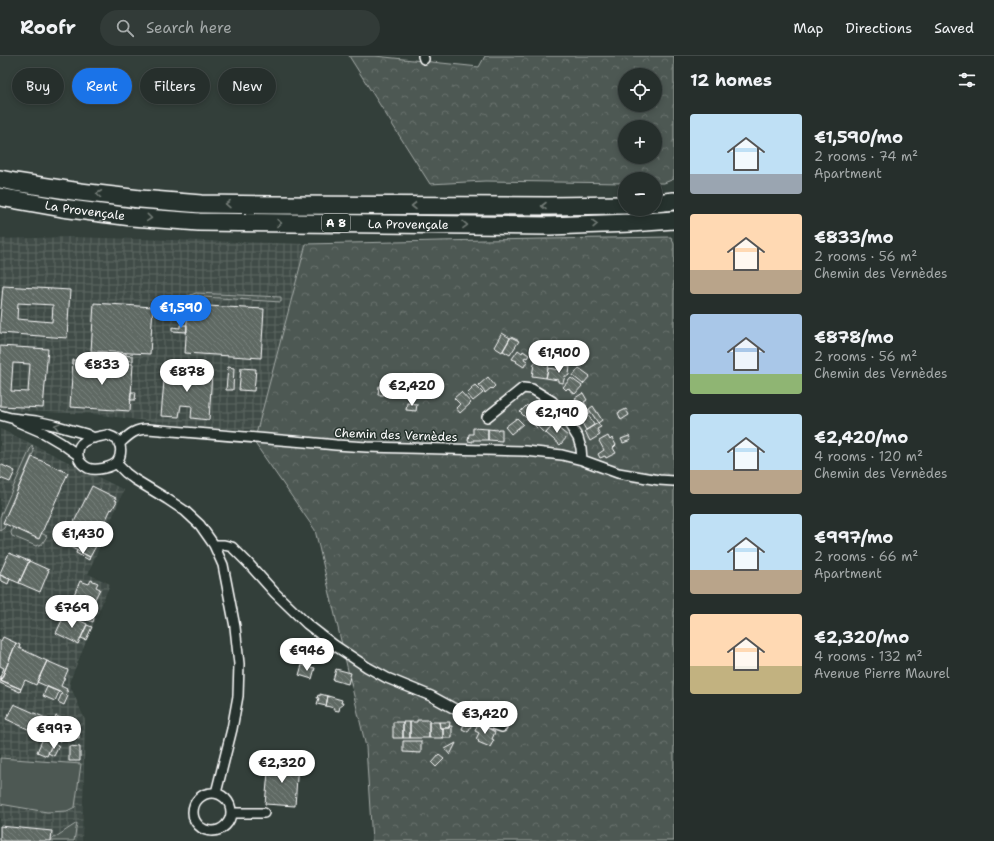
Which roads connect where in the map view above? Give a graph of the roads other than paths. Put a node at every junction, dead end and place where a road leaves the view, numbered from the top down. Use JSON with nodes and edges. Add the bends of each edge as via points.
{"nodes":[{"id":1,"x":0,"y":179,"type":"edge"},
{"id":2,"x":0,"y":197,"type":"edge"},
{"id":3,"x":674,"y":201,"type":"edge"},
{"id":4,"x":662,"y":202,"type":"edge"},
{"id":5,"x":618,"y":205,"type":"edge"},
{"id":6,"x":674,"y":220,"type":"edge"},
{"id":7,"x":0,"y":415,"type":"edge"},
{"id":8,"x":487,"y":417,"type":"dead end"},
{"id":9,"x":11,"y":418,"type":"junction"},
{"id":10,"x":94,"y":438,"type":"junction"},
{"id":11,"x":119,"y":444,"type":"junction"},
{"id":12,"x":78,"y":455,"type":"junction"},
{"id":13,"x":582,"y":460,"type":"junction"},
{"id":14,"x":116,"y":463,"type":"junction"},
{"id":15,"x":674,"y":481,"type":"edge"},
{"id":16,"x":214,"y":545,"type":"junction"},
{"id":17,"x":502,"y":727,"type":"dead end"},
{"id":18,"x":216,"y":793,"type":"junction"},
{"id":19,"x":232,"y":813,"type":"junction"},
{"id":20,"x":264,"y":813,"type":"dead end"},
{"id":21,"x":214,"y":832,"type":"junction"},
{"id":22,"x":216,"y":841,"type":"edge"}],
"edges":[{"from":5,"to":1,"type":"highway","name":"La Provençale","number":"A 8","one_way":true,"via":[[201,204],[80,192]]},
{"from":2,"to":6,"type":"highway","name":"La Provençale","number":"A 8","one_way":true,"via":[[132,217],[199,222],[549,226]]},
{"from":3,"to":4,"type":"highway"},
{"from":7,"to":9,"type":"street"},
{"from":8,"to":13,"type":"street","via":[[523,388],[532,389],[552,401],[563,414],[578,438],[582,448]]},
{"from":10,"to":9,"type":"street","one_way":true,"via":[[54,425]]},
{"from":9,"to":12,"type":"street","via":[[44,433]]},
{"from":10,"to":11,"type":"street","via":[[107,435],[116,439]]},
{"from":10,"to":12,"type":"street","via":[[81,443]]},
{"from":11,"to":13,"type":"street","name":"Chemin des Vernèdes","via":[[134,431],[148,429],[344,446],[526,451]]},
{"from":11,"to":14,"type":"street","via":[[120,458]]},
{"from":12,"to":14,"type":"street","via":[[81,464],[94,469]]},
{"from":13,"to":15,"type":"street","name":"Chemin des Vernèdes","via":[[618,473]]},
{"from":14,"to":16,"type":"street","via":[[134,479],[185,511],[200,525]]},
{"from":16,"to":17,"type":"street","via":[[232,547],[307,624],[367,667],[466,715]]},
{"from":16,"to":18,"type":"street","via":[[225,572],[239,664],[238,696]]},
{"from":18,"to":19,"type":"street","via":[[227,798]]},
{"from":18,"to":21,"type":"street","via":[[203,795],[194,804],[193,811],[197,824]]},
{"from":19,"to":20,"type":"street"},
{"from":19,"to":21,"type":"street","via":[[225,827]]},
{"from":21,"to":22,"type":"street"}]}
